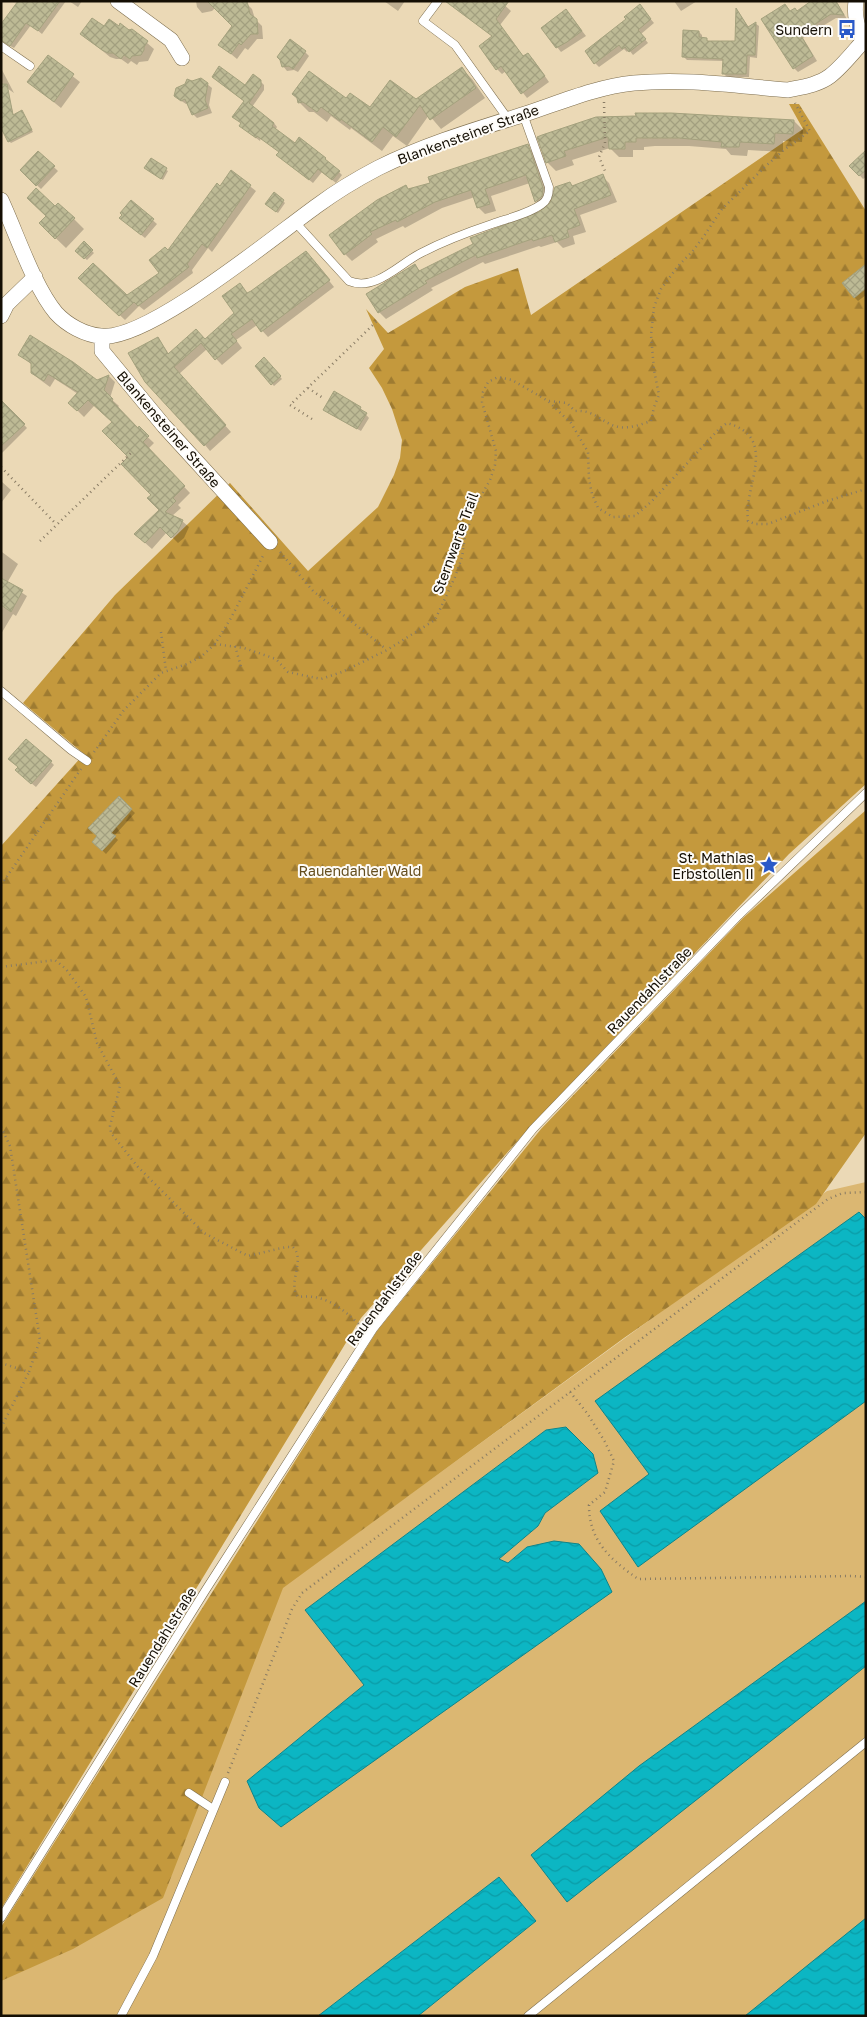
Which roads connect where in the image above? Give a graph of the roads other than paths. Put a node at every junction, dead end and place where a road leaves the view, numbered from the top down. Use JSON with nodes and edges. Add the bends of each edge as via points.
{"nodes":[{"id":1,"x":118,"y":1,"type":"edge"},
{"id":2,"x":438,"y":1,"type":"edge"},
{"id":3,"x":856,"y":1,"type":"edge"},
{"id":4,"x":865,"y":39,"type":"edge"},
{"id":5,"x":1,"y":46,"type":"edge"},
{"id":6,"x":182,"y":58,"type":"dead end"},
{"id":7,"x":30,"y":66,"type":"dead end"},
{"id":8,"x":523,"y":114,"type":"junction"},
{"id":9,"x":508,"y":119,"type":"junction"},
{"id":10,"x":1,"y":200,"type":"edge"},
{"id":11,"x":295,"y":222,"type":"junction"},
{"id":12,"x":35,"y":277,"type":"junction"},
{"id":13,"x":1,"y":316,"type":"edge"},
{"id":14,"x":102,"y":337,"type":"junction"},
{"id":15,"x":270,"y":542,"type":"road end"},
{"id":16,"x":1,"y":691,"type":"edge"},
{"id":17,"x":87,"y":761,"type":"road end"},
{"id":18,"x":866,"y":793,"type":"edge"},
{"id":19,"x":866,"y":1742,"type":"edge"},
{"id":20,"x":225,"y":1782,"type":"road end"},
{"id":21,"x":189,"y":1793,"type":"dead end"},
{"id":22,"x":213,"y":1809,"type":"junction"},
{"id":23,"x":1,"y":1918,"type":"edge"},
{"id":24,"x":121,"y":2016,"type":"edge"},
{"id":25,"x":528,"y":2016,"type":"edge"}],
"edges":[{"from":1,"to":6,"type":"street","via":[[171,40]]},
{"from":2,"to":9,"type":"lane","via":[[423,21],[455,45]]},
{"from":3,"to":4,"type":"street","name":"Blankensteiner Straße","via":[[858,30]]},
{"from":4,"to":8,"type":"street","name":"Blankensteiner Straße","via":[[830,76],[818,83],[788,90],[637,83],[604,88]]},
{"from":5,"to":7,"type":"lane"},
{"from":8,"to":9,"type":"street","name":"Blankensteiner Straße"},
{"from":8,"to":11,"type":"lane","via":[[549,187],[545,202],[532,210],[452,238],[420,253],[376,281],[364,284],[349,281]]},
{"from":9,"to":11,"type":"street","name":"Blankensteiner Straße","via":[[423,148],[378,168]]},
{"from":10,"to":12,"type":"street"},
{"from":11,"to":14,"type":"street","name":"Blankensteiner Straße","via":[[186,300],[139,327]]},
{"from":12,"to":13,"type":"street","via":[[7,304]]},
{"from":12,"to":14,"type":"street","via":[[56,313],[72,327]]},
{"from":14,"to":15,"type":"street","name":"Blankensteiner Straße","via":[[102,351],[244,522]]},
{"from":16,"to":17,"type":"lane"},
{"from":18,"to":23,"type":"lane","name":"Rauendahlstraße","via":[[739,914],[533,1129],[369,1334]]},
{"from":19,"to":25,"type":"lane"},
{"from":20,"to":22,"type":"lane"},
{"from":21,"to":22,"type":"lane"},
{"from":22,"to":24,"type":"lane","via":[[153,1956]]}]}
